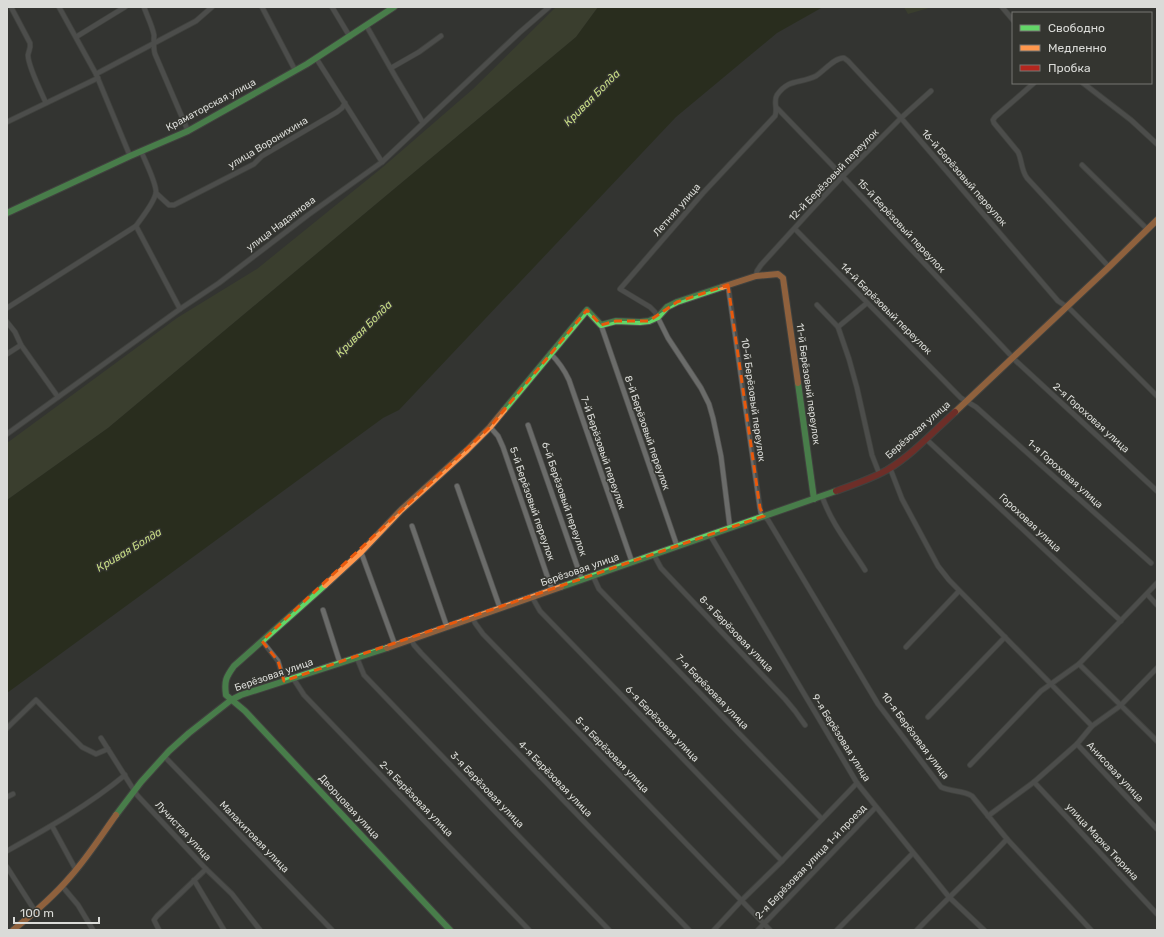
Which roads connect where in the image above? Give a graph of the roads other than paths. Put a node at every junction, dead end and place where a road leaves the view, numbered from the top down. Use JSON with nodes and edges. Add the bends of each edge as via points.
{"nodes":[{"id":1,"x":11,"y":7,"type":"edge"},
{"id":2,"x":59,"y":7,"type":"edge"},
{"id":3,"x":125,"y":7,"type":"edge"},
{"id":4,"x":144,"y":7,"type":"edge"},
{"id":5,"x":212,"y":7,"type":"edge"},
{"id":6,"x":262,"y":7,"type":"edge"},
{"id":7,"x":332,"y":7,"type":"edge"},
{"id":8,"x":394,"y":7,"type":"edge"},
{"id":9,"x":549,"y":7,"type":"edge"},
{"id":10,"x":1002,"y":7,"type":"edge"},
{"id":11,"x":1012,"y":19,"type":"edge"},
{"id":12,"x":366,"y":25,"type":"junction"},
{"id":13,"x":441,"y":36,"type":"dead end"},
{"id":14,"x":76,"y":37,"type":"junction"},
{"id":15,"x":350,"y":37,"type":"junction"},
{"id":16,"x":154,"y":43,"type":"junction"},
{"id":17,"x":316,"y":58,"type":"junction"},
{"id":18,"x":391,"y":68,"type":"junction"},
{"id":19,"x":295,"y":70,"type":"junction"},
{"id":20,"x":97,"y":76,"type":"junction"},
{"id":21,"x":1033,"y":84,"type":"edge"},
{"id":22,"x":1084,"y":84,"type":"edge"},
{"id":23,"x":931,"y":91,"type":"dead end"},
{"id":24,"x":344,"y":102,"type":"junction"},
{"id":25,"x":46,"y":103,"type":"junction"},
{"id":26,"x":777,"y":108,"type":"junction"},
{"id":27,"x":901,"y":118,"type":"junction"},
{"id":28,"x":7,"y":122,"type":"edge"},
{"id":29,"x":423,"y":123,"type":"junction"},
{"id":30,"x":188,"y":131,"type":"junction"},
{"id":31,"x":1157,"y":144,"type":"edge"},
{"id":32,"x":141,"y":151,"type":"junction"},
{"id":33,"x":130,"y":156,"type":"junction"},
{"id":34,"x":382,"y":162,"type":"junction"},
{"id":35,"x":1082,"y":165,"type":"dead end"},
{"id":36,"x":842,"y":177,"type":"junction"},
{"id":37,"x":156,"y":193,"type":"junction"},
{"id":38,"x":7,"y":213,"type":"edge"},
{"id":39,"x":1157,"y":220,"type":"edge"},
{"id":40,"x":136,"y":226,"type":"junction"},
{"id":41,"x":795,"y":229,"type":"junction"},
{"id":42,"x":1147,"y":229,"type":"junction"},
{"id":43,"x":1109,"y":267,"type":"junction"},
{"id":44,"x":756,"y":276,"type":"junction"},
{"id":45,"x":728,"y":285,"type":"junction"},
{"id":46,"x":867,"y":303,"type":"junction"},
{"id":47,"x":817,"y":305,"type":"dead end"},
{"id":48,"x":1066,"y":307,"type":"junction"},
{"id":49,"x":7,"y":308,"type":"edge"},
{"id":50,"x":180,"y":309,"type":"junction"},
{"id":51,"x":658,"y":317,"type":"junction"},
{"id":52,"x":7,"y":322,"type":"edge"},
{"id":53,"x":601,"y":325,"type":"junction"},
{"id":54,"x":838,"y":327,"type":"junction"},
{"id":55,"x":21,"y":345,"type":"junction"},
{"id":56,"x":550,"y":353,"type":"junction"},
{"id":57,"x":7,"y":354,"type":"edge"},
{"id":58,"x":1012,"y":358,"type":"junction"},
{"id":59,"x":1157,"y":396,"type":"edge"},
{"id":60,"x":58,"y":397,"type":"junction"},
{"id":61,"x":966,"y":401,"type":"junction"},
{"id":62,"x":528,"y":425,"type":"dead end"},
{"id":63,"x":490,"y":427,"type":"junction"},
{"id":64,"x":7,"y":434,"type":"edge"},
{"id":65,"x":926,"y":438,"type":"junction"},
{"id":66,"x":890,"y":468,"type":"junction"},
{"id":67,"x":879,"y":473,"type":"junction"},
{"id":68,"x":457,"y":486,"type":"dead end"},
{"id":69,"x":1157,"y":491,"type":"edge"},
{"id":70,"x":822,"y":496,"type":"junction"},
{"id":71,"x":814,"y":499,"type":"junction"},
{"id":72,"x":764,"y":516,"type":"junction"},
{"id":73,"x":412,"y":526,"type":"dead end"},
{"id":74,"x":730,"y":528,"type":"junction"},
{"id":75,"x":710,"y":535,"type":"junction"},
{"id":76,"x":677,"y":546,"type":"junction"},
{"id":77,"x":360,"y":552,"type":"junction"},
{"id":78,"x":654,"y":555,"type":"junction"},
{"id":79,"x":632,"y":562,"type":"junction"},
{"id":80,"x":1151,"y":563,"type":"dead end"},
{"id":81,"x":865,"y":570,"type":"dead end"},
{"id":82,"x":593,"y":576,"type":"junction"},
{"id":83,"x":582,"y":580,"type":"junction"},
{"id":84,"x":1157,"y":583,"type":"edge"},
{"id":85,"x":552,"y":590,"type":"junction"},
{"id":86,"x":959,"y":591,"type":"junction"},
{"id":87,"x":1147,"y":594,"type":"junction"},
{"id":88,"x":532,"y":597,"type":"junction"},
{"id":89,"x":1157,"y":605,"type":"edge"},
{"id":90,"x":500,"y":608,"type":"junction"},
{"id":91,"x":323,"y":610,"type":"dead end"},
{"id":92,"x":474,"y":618,"type":"junction"},
{"id":93,"x":1121,"y":621,"type":"junction"},
{"id":94,"x":447,"y":627,"type":"junction"},
{"id":95,"x":1005,"y":637,"type":"junction"},
{"id":96,"x":411,"y":639,"type":"junction"},
{"id":97,"x":262,"y":642,"type":"junction"},
{"id":98,"x":395,"y":645,"type":"junction"},
{"id":99,"x":906,"y":647,"type":"dead end"},
{"id":100,"x":357,"y":658,"type":"junction"},
{"id":101,"x":340,"y":663,"type":"junction"},
{"id":102,"x":1079,"y":664,"type":"junction"},
{"id":103,"x":1157,"y":668,"type":"edge"},
{"id":104,"x":293,"y":678,"type":"junction"},
{"id":105,"x":284,"y":681,"type":"junction"},
{"id":106,"x":1050,"y":684,"type":"junction"},
{"id":107,"x":231,"y":700,"type":"junction"},
{"id":108,"x":1120,"y":706,"type":"junction"},
{"id":109,"x":928,"y":717,"type":"dead end"},
{"id":110,"x":805,"y":725,"type":"dead end"},
{"id":111,"x":1092,"y":726,"type":"junction"},
{"id":112,"x":7,"y":728,"type":"edge"},
{"id":113,"x":101,"y":738,"type":"dead end"},
{"id":114,"x":1157,"y":741,"type":"edge"},
{"id":115,"x":1077,"y":744,"type":"junction"},
{"id":116,"x":108,"y":749,"type":"junction"},
{"id":117,"x":164,"y":756,"type":"junction"},
{"id":118,"x":970,"y":765,"type":"dead end"},
{"id":119,"x":125,"y":775,"type":"junction"},
{"id":120,"x":1034,"y":782,"type":"junction"},
{"id":121,"x":857,"y":783,"type":"junction"},
{"id":122,"x":134,"y":791,"type":"junction"},
{"id":123,"x":12,"y":794,"type":"dead end"},
{"id":124,"x":7,"y":797,"type":"edge"},
{"id":125,"x":876,"y":806,"type":"junction"},
{"id":126,"x":988,"y":816,"type":"junction"},
{"id":127,"x":822,"y":819,"type":"junction"},
{"id":128,"x":52,"y":826,"type":"junction"},
{"id":129,"x":1157,"y":829,"type":"edge"},
{"id":130,"x":1007,"y":839,"type":"junction"},
{"id":131,"x":7,"y":851,"type":"edge"},
{"id":132,"x":913,"y":853,"type":"junction"},
{"id":133,"x":782,"y":861,"type":"junction"},
{"id":134,"x":7,"y":867,"type":"edge"},
{"id":135,"x":76,"y":870,"type":"junction"},
{"id":136,"x":206,"y":870,"type":"junction"},
{"id":137,"x":194,"y":880,"type":"junction"},
{"id":138,"x":62,"y":886,"type":"junction"},
{"id":139,"x":948,"y":897,"type":"junction"},
{"id":140,"x":741,"y":901,"type":"junction"},
{"id":141,"x":35,"y":911,"type":"junction"},
{"id":142,"x":1157,"y":914,"type":"edge"},
{"id":143,"x":764,"y":924,"type":"junction"},
{"id":144,"x":14,"y":930,"type":"edge"},
{"id":145,"x":93,"y":930,"type":"edge"},
{"id":146,"x":159,"y":930,"type":"edge"},
{"id":147,"x":224,"y":930,"type":"edge"},
{"id":148,"x":260,"y":930,"type":"edge"},
{"id":149,"x":332,"y":930,"type":"edge"},
{"id":150,"x":450,"y":930,"type":"edge"},
{"id":151,"x":529,"y":930,"type":"edge"},
{"id":152,"x":609,"y":930,"type":"edge"},
{"id":153,"x":688,"y":930,"type":"edge"},
{"id":154,"x":714,"y":930,"type":"edge"},
{"id":155,"x":758,"y":930,"type":"edge"},
{"id":156,"x":770,"y":930,"type":"edge"},
{"id":157,"x":837,"y":930,"type":"edge"},
{"id":158,"x":917,"y":930,"type":"edge"},
{"id":159,"x":984,"y":930,"type":"edge"},
{"id":160,"x":1091,"y":930,"type":"edge"}],
"edges":[{"from":1,"to":25,"type":"street","via":[[30,43],[29,61]]},
{"from":2,"to":14,"type":"street"},
{"from":3,"to":14,"type":"street"},
{"from":4,"to":16,"type":"street","via":[[152,27]]},
{"from":5,"to":16,"type":"street","via":[[196,21]]},
{"from":6,"to":19,"type":"street"},
{"from":7,"to":15,"type":"street"},
{"from":8,"to":12,"type":"street","name":"Краматорская улица"},
{"from":9,"to":29,"type":"street","name":"улица Надзянова"},
{"from":10,"to":11,"type":"street"},
{"from":12,"to":15,"type":"street","name":"Краматорская улица"},
{"from":12,"to":18,"type":"street"},
{"from":13,"to":18,"type":"street"},
{"from":14,"to":20,"type":"street"},
{"from":15,"to":17,"type":"street","name":"Краматорская улица"},
{"from":16,"to":20,"type":"street"},
{"from":16,"to":30,"type":"street","via":[[154,54]]},
{"from":17,"to":19,"type":"street","name":"Краматорская улица"},
{"from":17,"to":24,"type":"street"},
{"from":18,"to":29,"type":"street"},
{"from":19,"to":30,"type":"street","name":"Краматорская улица"},
{"from":20,"to":25,"type":"street"},
{"from":20,"to":33,"type":"street"},
{"from":21,"to":43,"type":"street","via":[[995,116],[994,123],[1018,152],[1026,178]]},
{"from":22,"to":31,"type":"street"},
{"from":23,"to":27,"type":"street","name":"12-й Берёзовый переулок"},
{"from":24,"to":34,"type":"street"},
{"from":24,"to":37,"type":"street","name":"улица Воронихина","via":[[337,112],[262,156],[254,164],[174,205],[169,205]]},
{"from":25,"to":28,"type":"street"},
{"from":26,"to":27,"type":"street","name":"16-й Берёзовый переулок","via":[[776,97],[789,84],[815,76],[838,58],[844,58]]},
{"from":26,"to":36,"type":"street","name":"15-й Берёзовый переулок"},
{"from":26,"to":51,"type":"street","name":"Летняя улица","via":[[775,116],[703,193],[620,289],[650,307]]},
{"from":27,"to":36,"type":"street","name":"12-й Берёзовый переулок"},
{"from":27,"to":48,"type":"street","name":"16-й Берёзовый переулок","via":[[1058,301]]},
{"from":29,"to":34,"type":"street","name":"улица Надзянова"},
{"from":30,"to":32,"type":"street","name":"Краматорская улица"},
{"from":32,"to":33,"type":"street","name":"Краматорская улица"},
{"from":32,"to":37,"type":"street"},
{"from":33,"to":38,"type":"street","name":"Краматорская улица"},
{"from":34,"to":50,"type":"street","name":"улица Надзянова"},
{"from":35,"to":42,"type":"street"},
{"from":36,"to":41,"type":"street","name":"12-й Берёзовый переулок"},
{"from":36,"to":58,"type":"street","name":"15-й Берёзовый переулок"},
{"from":37,"to":40,"type":"street"},
{"from":39,"to":42,"type":"street","name":"Берёзовая улица"},
{"from":40,"to":49,"type":"street"},
{"from":40,"to":50,"type":"street"},
{"from":41,"to":44,"type":"street","name":"12-й Берёзовый переулок","via":[[761,266]]},
{"from":41,"to":46,"type":"street","name":"14-й Берёзовый переулок"},
{"from":42,"to":43,"type":"street","name":"Берёзовая улица"},
{"from":43,"to":48,"type":"street","name":"Берёзовая улица"},
{"from":44,"to":45,"type":"street"},
{"from":44,"to":71,"type":"street","name":"11-й Берёзовый переулок","via":[[778,274],[782,278]]},
{"from":45,"to":51,"type":"street","via":[[677,302],[667,307]]},
{"from":45,"to":72,"type":"street","name":"10-й Берёзовый переулок","via":[[760,508]]},
{"from":46,"to":54,"type":"street"},
{"from":46,"to":61,"type":"street","name":"14-й Берёзовый переулок"},
{"from":47,"to":54,"type":"street"},
{"from":48,"to":58,"type":"street","name":"Берёзовая улица"},
{"from":48,"to":59,"type":"street","name":"16-й Берёзовый переулок"},
{"from":50,"to":60,"type":"street","name":"улица Надзянова"},
{"from":51,"to":53,"type":"street","via":[[649,321],[623,320]]},
{"from":51,"to":74,"type":"street","via":[[709,404],[721,456]]},
{"from":52,"to":55,"type":"street"},
{"from":53,"to":56,"type":"street","via":[[587,310]]},
{"from":53,"to":76,"type":"street","name":"8-й Берёзовый переулок"},
{"from":54,"to":67,"type":"street"},
{"from":55,"to":57,"type":"street"},
{"from":55,"to":60,"type":"street"},
{"from":56,"to":63,"type":"street"},
{"from":56,"to":79,"type":"street","name":"7-й Берёзовый переулок","via":[[562,366],[569,380]]},
{"from":58,"to":61,"type":"street","name":"Берёзовая улица"},
{"from":58,"to":69,"type":"street","name":"2-я Гороховая улица"},
{"from":60,"to":64,"type":"street","name":"улица Надзянова"},
{"from":61,"to":65,"type":"street","name":"Берёзовая улица"},
{"from":61,"to":80,"type":"street","name":"1-я Гороховая улица"},
{"from":62,"to":83,"type":"street","name":"6-й Берёзовый переулок"},
{"from":63,"to":77,"type":"street"},
{"from":63,"to":85,"type":"street","name":"5-й Берёзовый переулок","via":[[503,447]]},
{"from":65,"to":66,"type":"street","name":"Берёзовая улица"},
{"from":65,"to":93,"type":"street","name":"Гороховая улица"},
{"from":66,"to":67,"type":"street","name":"Берёзовая улица"},
{"from":66,"to":86,"type":"street","via":[[902,499],[938,566]]},
{"from":67,"to":70,"type":"street","name":"Берёзовая улица"},
{"from":68,"to":90,"type":"street"},
{"from":70,"to":71,"type":"street","name":"Берёзовая улица"},
{"from":70,"to":81,"type":"street","via":[[836,526]]},
{"from":71,"to":72,"type":"street","name":"Берёзовая улица"},
{"from":72,"to":74,"type":"street","name":"Берёзовая улица"},
{"from":72,"to":126,"type":"street","name":"10-я Берёзовая улица","via":[[889,720],[941,787],[972,796]]},
{"from":73,"to":94,"type":"street"},
{"from":74,"to":75,"type":"street","name":"Берёзовая улица"},
{"from":75,"to":76,"type":"street","name":"Берёзовая улица"},
{"from":75,"to":121,"type":"street","name":"9-я Берёзовая улица"},
{"from":76,"to":78,"type":"street","name":"Берёзовая улица"},
{"from":77,"to":97,"type":"street"},
{"from":77,"to":98,"type":"street"},
{"from":78,"to":79,"type":"street","name":"Берёзовая улица"},
{"from":78,"to":110,"type":"street","name":"8-я Берёзовая улица","via":[[661,568],[785,699]]},
{"from":79,"to":82,"type":"street","name":"Берёзовая улица"},
{"from":82,"to":83,"type":"street","name":"Берёзовая улица"},
{"from":82,"to":127,"type":"street","name":"7-я Берёзовая улица","via":[[599,589]]},
{"from":83,"to":85,"type":"street","name":"Берёзовая улица"},
{"from":84,"to":87,"type":"street"},
{"from":85,"to":88,"type":"street","name":"Берёзовая улица"},
{"from":86,"to":95,"type":"street"},
{"from":86,"to":99,"type":"street"},
{"from":87,"to":89,"type":"street"},
{"from":87,"to":93,"type":"street"},
{"from":88,"to":90,"type":"street","name":"Берёзовая улица"},
{"from":88,"to":133,"type":"street","name":"6-я Берёзовая улица","via":[[540,612]]},
{"from":90,"to":92,"type":"street","name":"Берёзовая улица"},
{"from":91,"to":101,"type":"street"},
{"from":92,"to":94,"type":"street","name":"Берёзовая улица"},
{"from":92,"to":140,"type":"street","name":"5-я Берёзовая улица","via":[[483,634]]},
{"from":93,"to":102,"type":"street"},
{"from":94,"to":96,"type":"street","name":"Берёзовая улица"},
{"from":95,"to":106,"type":"street"},
{"from":95,"to":109,"type":"street"},
{"from":96,"to":98,"type":"street","name":"Берёзовая улица"},
{"from":96,"to":153,"type":"street","name":"4-я Берёзовая улица","via":[[421,653]]},
{"from":97,"to":105,"type":"street","via":[[278,661]]},
{"from":97,"to":107,"type":"street","via":[[234,666],[226,677],[226,695]]},
{"from":98,"to":100,"type":"street","name":"Берёзовая улица"},
{"from":100,"to":101,"type":"street","name":"Берёзовая улица"},
{"from":100,"to":152,"type":"street","name":"3-я Берёзовая улица","via":[[364,675]]},
{"from":101,"to":104,"type":"street","name":"Берёзовая улица"},
{"from":102,"to":106,"type":"street"},
{"from":102,"to":108,"type":"street"},
{"from":103,"to":108,"type":"street"},
{"from":104,"to":105,"type":"street","name":"Берёзовая улица"},
{"from":104,"to":151,"type":"street","name":"2-я Берёзовая улица","via":[[304,695]]},
{"from":105,"to":107,"type":"street","name":"Берёзовая улица"},
{"from":106,"to":111,"type":"street"},
{"from":106,"to":118,"type":"street"},
{"from":107,"to":117,"type":"street","name":"Берёзовая улица"},
{"from":107,"to":150,"type":"street","name":"Дворцовая улица","via":[[245,711]]},
{"from":108,"to":111,"type":"street"},
{"from":108,"to":114,"type":"street"},
{"from":111,"to":115,"type":"street"},
{"from":112,"to":116,"type":"street","via":[[36,700],[82,747],[96,754]]},
{"from":113,"to":116,"type":"street","name":"Лучистая улица"},
{"from":115,"to":120,"type":"street"},
{"from":115,"to":129,"type":"street","name":"Анисовая улица"},
{"from":116,"to":119,"type":"street","name":"Лучистая улица"},
{"from":117,"to":122,"type":"street","name":"Берёзовая улица"},
{"from":117,"to":149,"type":"street","name":"Малахитовая улица"},
{"from":119,"to":122,"type":"street","name":"Лучистая улица"},
{"from":119,"to":128,"type":"street"},
{"from":120,"to":126,"type":"street"},
{"from":120,"to":142,"type":"street","name":"улица Марка Тюрина"},
{"from":121,"to":125,"type":"street","name":"9-я Берёзовая улица"},
{"from":121,"to":127,"type":"street"},
{"from":122,"to":135,"type":"street","name":"Берёзовая улица"},
{"from":122,"to":136,"type":"street","name":"Лучистая улица"},
{"from":123,"to":124,"type":"street"},
{"from":125,"to":132,"type":"street","name":"9-я Берёзовая улица"},
{"from":125,"to":143,"type":"street","name":"2-я Берёзовая улица 1-й проезд"},
{"from":126,"to":130,"type":"street","name":"10-я Берёзовая улица"},
{"from":127,"to":133,"type":"street"},
{"from":128,"to":131,"type":"street"},
{"from":128,"to":135,"type":"street"},
{"from":130,"to":139,"type":"street"},
{"from":130,"to":160,"type":"street","name":"10-я Берёзовая улица"},
{"from":132,"to":139,"type":"street","name":"9-я Берёзовая улица"},
{"from":132,"to":157,"type":"street"},
{"from":133,"to":140,"type":"street"},
{"from":134,"to":141,"type":"street"},
{"from":135,"to":138,"type":"street","name":"Берёзовая улица"},
{"from":136,"to":137,"type":"street"},
{"from":136,"to":148,"type":"street","name":"Лучистая улица","via":[[240,904]]},
{"from":137,"to":146,"type":"street","via":[[154,920]]},
{"from":137,"to":147,"type":"street"},
{"from":138,"to":141,"type":"street","name":"Берёзовая улица"},
{"from":138,"to":145,"type":"street","via":[[78,905]]},
{"from":139,"to":158,"type":"street"},
{"from":139,"to":159,"type":"street","name":"9-я Берёзовая улица"},
{"from":140,"to":143,"type":"street","name":"5-я Берёзовая улица"},
{"from":140,"to":154,"type":"street"},
{"from":141,"to":144,"type":"street","name":"Берёзовая улица"},
{"from":143,"to":155,"type":"street","name":"2-я Берёзовая улица 1-й проезд"},
{"from":143,"to":156,"type":"street","name":"5-я Берёзовая улица"}]}
